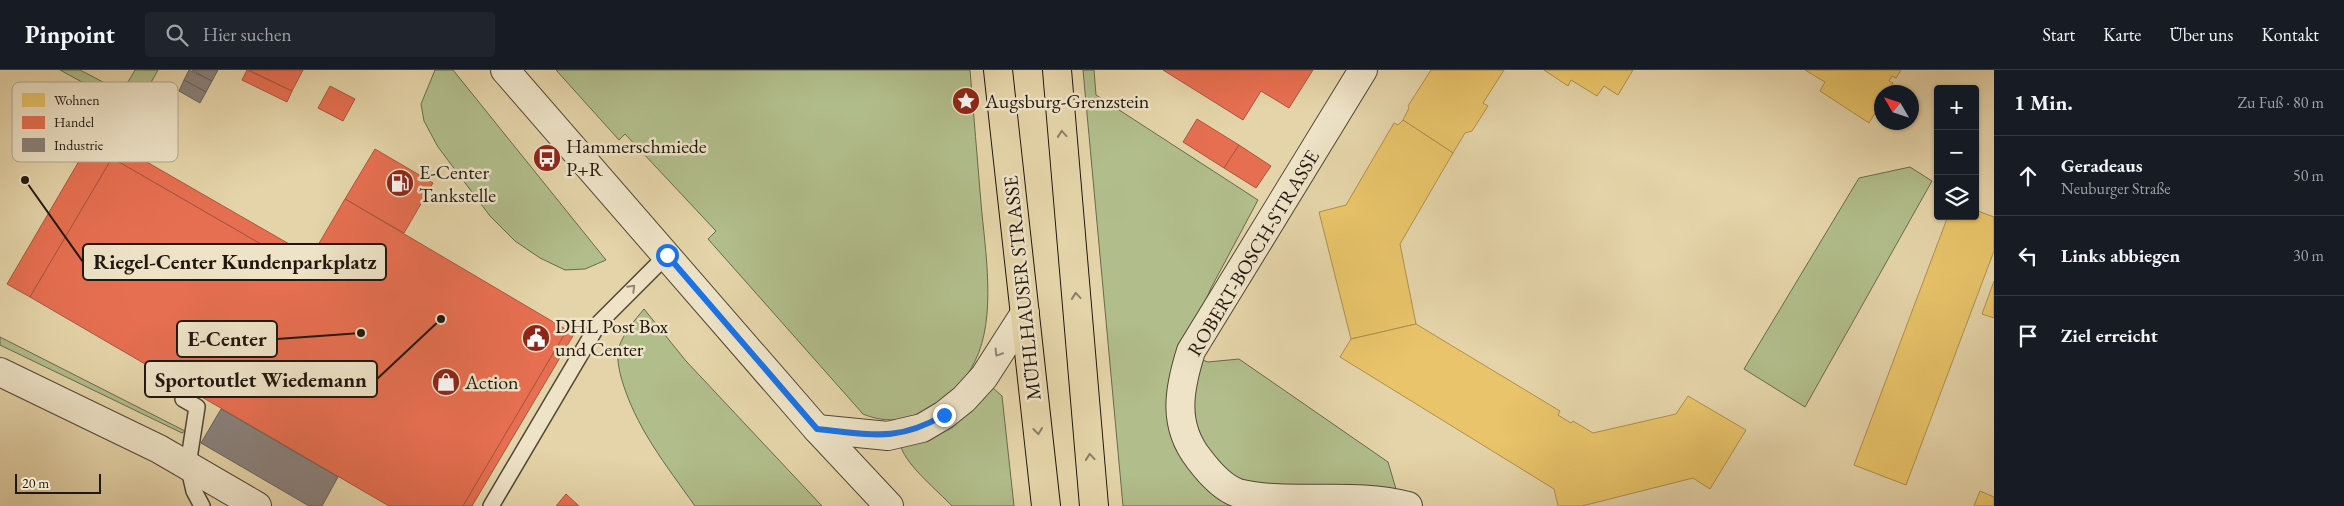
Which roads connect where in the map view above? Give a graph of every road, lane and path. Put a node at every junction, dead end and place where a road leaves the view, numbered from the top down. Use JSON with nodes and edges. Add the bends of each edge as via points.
{"nodes":[{"id":1,"x":505,"y":70,"type":"edge"},
{"id":2,"x":998,"y":70,"type":"edge"},
{"id":3,"x":1057,"y":70,"type":"edge"},
{"id":4,"x":1363,"y":70,"type":"edge"},
{"id":5,"x":667,"y":255,"type":"junction"},
{"id":6,"x":1025,"y":312,"type":"junction"},
{"id":7,"x":0,"y":372,"type":"edge"},
{"id":8,"x":183,"y":399,"type":"dead end"},
{"id":9,"x":817,"y":429,"type":"junction"},
{"id":10,"x":188,"y":465,"type":"junction"},
{"id":11,"x":202,"y":506,"type":"edge"},
{"id":12,"x":257,"y":506,"type":"edge"},
{"id":13,"x":491,"y":506,"type":"edge"},
{"id":14,"x":889,"y":506,"type":"edge"},
{"id":15,"x":1046,"y":506,"type":"edge"},
{"id":16,"x":1094,"y":506,"type":"edge"},
{"id":17,"x":1408,"y":506,"type":"edge"}],
"edges":[{"from":1,"to":5,"type":"street"},
{"from":2,"to":6,"type":"main road","name":"MÜHLHAUSER STRASSE"},
{"from":16,"to":3,"type":"main road","one_way":true},
{"from":4,"to":17,"type":"street","name":"ROBERT-BOSCH-STRASSE","via":[[1192,351],[1181,382],[1180,411],[1188,446],[1210,473],[1237,493],[1280,503],[1352,500]]},
{"from":5,"to":9,"type":"street"},
{"from":13,"to":5,"type":"lane","one_way":true,"via":[[598,323]]},
{"from":6,"to":9,"type":"street","one_way":true,"via":[[984,377],[951,410],[922,428],[888,436]]},
{"from":6,"to":15,"type":"main road","name":"MÜHLHAUSER STRASSE","one_way":true},
{"from":7,"to":10,"type":"street"},
{"from":8,"to":10,"type":"lane","via":[[196,407]]},
{"from":9,"to":14,"type":"street"},
{"from":10,"to":11,"type":"lane","via":[[194,491]]},
{"from":10,"to":12,"type":"street"}]}
